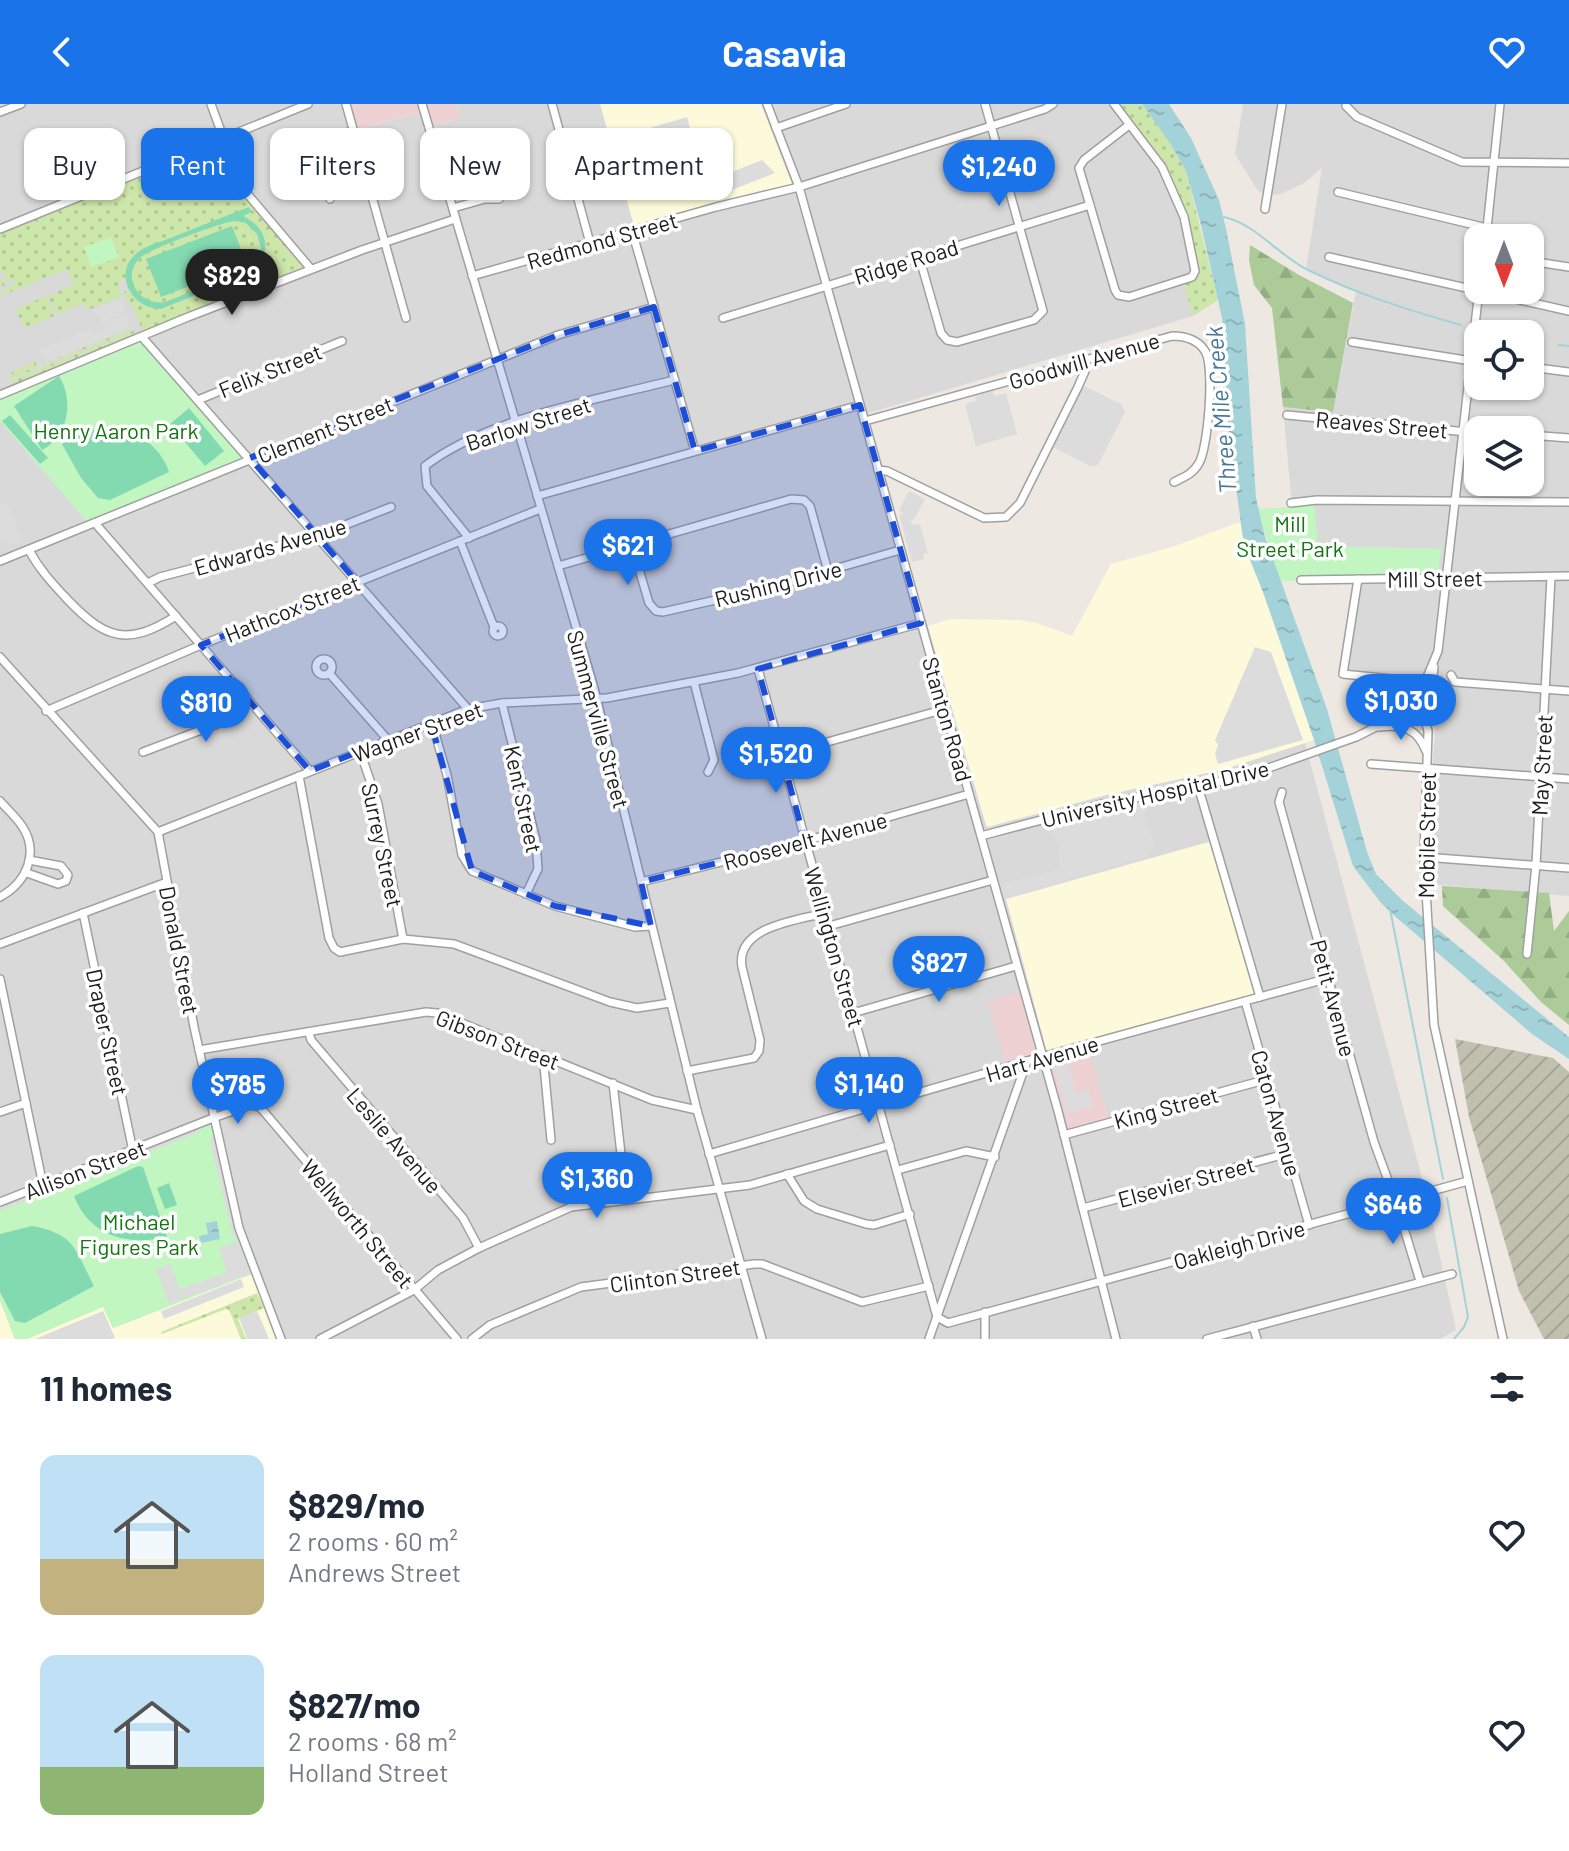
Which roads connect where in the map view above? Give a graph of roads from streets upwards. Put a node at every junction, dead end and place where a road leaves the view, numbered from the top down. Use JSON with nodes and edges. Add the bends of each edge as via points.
{"nodes":[{"id":1,"x":21,"y":104,"type":"edge"},
{"id":2,"x":211,"y":104,"type":"edge"},
{"id":3,"x":308,"y":104,"type":"edge"},
{"id":4,"x":346,"y":104,"type":"edge"},
{"id":5,"x":422,"y":104,"type":"edge"},
{"id":6,"x":552,"y":104,"type":"edge"},
{"id":7,"x":767,"y":104,"type":"edge"},
{"id":8,"x":846,"y":104,"type":"edge"},
{"id":9,"x":985,"y":104,"type":"edge"},
{"id":10,"x":1053,"y":104,"type":"edge"},
{"id":11,"x":1114,"y":104,"type":"edge"},
{"id":12,"x":1282,"y":104,"type":"edge"},
{"id":13,"x":1500,"y":104,"type":"edge"},
{"id":14,"x":1346,"y":106,"type":"edge"},
{"id":15,"x":0,"y":112,"type":"edge"},
{"id":16,"x":991,"y":124,"type":"junction"},
{"id":17,"x":1129,"y":125,"type":"junction"},
{"id":18,"x":220,"y":128,"type":"edge"},
{"id":19,"x":246,"y":128,"type":"edge"},
{"id":20,"x":352,"y":128,"type":"edge"},
{"id":21,"x":429,"y":128,"type":"edge"},
{"id":22,"x":776,"y":128,"type":"junction"},
{"id":23,"x":1569,"y":163,"type":"edge"},
{"id":24,"x":1494,"y":164,"type":"junction"},
{"id":25,"x":141,"y":171,"type":"edge"},
{"id":26,"x":799,"y":187,"type":"junction"},
{"id":27,"x":1338,"y":192,"type":"dead end"},
{"id":28,"x":252,"y":200,"type":"edge"},
{"id":29,"x":372,"y":200,"type":"edge"},
{"id":30,"x":451,"y":200,"type":"edge"},
{"id":31,"x":481,"y":200,"type":"edge"},
{"id":32,"x":1090,"y":205,"type":"junction"},
{"id":33,"x":453,"y":208,"type":"junction"},
{"id":34,"x":1265,"y":209,"type":"dead end"},
{"id":35,"x":455,"y":219,"type":"junction"},
{"id":36,"x":1470,"y":224,"type":"edge"},
{"id":37,"x":1487,"y":224,"type":"edge"},
{"id":38,"x":1020,"y":226,"type":"junction"},
{"id":39,"x":0,"y":229,"type":"edge"},
{"id":40,"x":632,"y":231,"type":"junction"},
{"id":41,"x":384,"y":241,"type":"junction"},
{"id":42,"x":590,"y":243,"type":"junction"},
{"id":43,"x":919,"y":256,"type":"junction"},
{"id":44,"x":1329,"y":257,"type":"dead end"},
{"id":45,"x":1544,"y":263,"type":"edge"},
{"id":46,"x":1569,"y":267,"type":"edge"},
{"id":47,"x":311,"y":269,"type":"junction"},
{"id":48,"x":472,"y":276,"type":"junction"},
{"id":49,"x":827,"y":286,"type":"junction"},
{"id":50,"x":1464,"y":288,"type":"edge"},
{"id":51,"x":1538,"y":304,"type":"edge"},
{"id":52,"x":654,"y":307,"type":"junction"},
{"id":53,"x":1569,"y":311,"type":"edge"},
{"id":54,"x":406,"y":318,"type":"dead end"},
{"id":55,"x":723,"y":318,"type":"dead end"},
{"id":56,"x":142,"y":337,"type":"junction"},
{"id":57,"x":342,"y":341,"type":"dead end"},
{"id":58,"x":1352,"y":342,"type":"dead end"},
{"id":59,"x":1464,"y":359,"type":"edge"},
{"id":60,"x":497,"y":360,"type":"junction"},
{"id":61,"x":1085,"y":360,"type":"junction"},
{"id":62,"x":1544,"y":369,"type":"edge"},
{"id":63,"x":1569,"y":372,"type":"edge"},
{"id":64,"x":674,"y":380,"type":"junction"},
{"id":65,"x":0,"y":395,"type":"edge"},
{"id":66,"x":198,"y":400,"type":"junction"},
{"id":67,"x":1467,"y":400,"type":"edge"},
{"id":68,"x":860,"y":405,"type":"junction"},
{"id":69,"x":1287,"y":415,"type":"dead end"},
{"id":70,"x":865,"y":421,"type":"junction"},
{"id":71,"x":515,"y":422,"type":"junction"},
{"id":72,"x":1462,"y":432,"type":"junction"},
{"id":73,"x":1544,"y":436,"type":"edge"},
{"id":74,"x":1569,"y":438,"type":"edge"},
{"id":75,"x":695,"y":451,"type":"junction"},
{"id":76,"x":250,"y":458,"type":"junction"},
{"id":77,"x":878,"y":470,"type":"junction"},
{"id":78,"x":1174,"y":482,"type":"dead end"},
{"id":79,"x":537,"y":496,"type":"junction"},
{"id":80,"x":1456,"y":500,"type":"junction"},
{"id":81,"x":1569,"y":502,"type":"edge"},
{"id":82,"x":1291,"y":503,"type":"dead end"},
{"id":83,"x":391,"y":507,"type":"dead end"},
{"id":84,"x":540,"y":509,"type":"junction"},
{"id":85,"x":95,"y":523,"type":"junction"},
{"id":86,"x":317,"y":536,"type":"junction"},
{"id":87,"x":469,"y":538,"type":"junction"},
{"id":88,"x":460,"y":541,"type":"junction"},
{"id":89,"x":632,"y":546,"type":"junction"},
{"id":90,"x":29,"y":550,"type":"junction"},
{"id":91,"x":900,"y":550,"type":"junction"},
{"id":92,"x":0,"y":561,"type":"edge"},
{"id":93,"x":558,"y":566,"type":"junction"},
{"id":94,"x":828,"y":571,"type":"junction"},
{"id":95,"x":1569,"y":576,"type":"edge"},
{"id":96,"x":1551,"y":577,"type":"junction"},
{"id":97,"x":1446,"y":578,"type":"junction"},
{"id":98,"x":1358,"y":579,"type":"junction"},
{"id":99,"x":1301,"y":580,"type":"dead end"},
{"id":100,"x":357,"y":582,"type":"junction"},
{"id":101,"x":148,"y":583,"type":"junction"},
{"id":102,"x":176,"y":616,"type":"junction"},
{"id":103,"x":921,"y":623,"type":"junction"},
{"id":104,"x":494,"y":627,"type":"dead end"},
{"id":105,"x":201,"y":645,"type":"junction"},
{"id":106,"x":0,"y":657,"type":"edge"},
{"id":107,"x":1434,"y":663,"type":"junction"},
{"id":108,"x":758,"y":669,"type":"junction"},
{"id":109,"x":329,"y":673,"type":"dead end"},
{"id":110,"x":1451,"y":675,"type":"dead end"},
{"id":111,"x":1402,"y":680,"type":"dead end"},
{"id":112,"x":694,"y":682,"type":"junction"},
{"id":113,"x":1545,"y":689,"type":"junction"},
{"id":114,"x":1569,"y":691,"type":"edge"},
{"id":115,"x":597,"y":698,"type":"junction"},
{"id":116,"x":248,"y":700,"type":"junction"},
{"id":117,"x":1411,"y":701,"type":"junction"},
{"id":118,"x":502,"y":703,"type":"junction"},
{"id":119,"x":468,"y":709,"type":"junction"},
{"id":120,"x":945,"y":709,"type":"junction"},
{"id":121,"x":46,"y":711,"type":"junction"},
{"id":122,"x":432,"y":723,"type":"junction"},
{"id":123,"x":1427,"y":725,"type":"junction"},
{"id":124,"x":1377,"y":727,"type":"junction"},
{"id":125,"x":388,"y":740,"type":"junction"},
{"id":126,"x":360,"y":751,"type":"junction"},
{"id":127,"x":143,"y":752,"type":"dead end"},
{"id":128,"x":781,"y":755,"type":"junction"},
{"id":129,"x":1428,"y":755,"type":"junction"},
{"id":130,"x":1371,"y":764,"type":"dead end"},
{"id":131,"x":1427,"y":768,"type":"junction"},
{"id":132,"x":310,"y":771,"type":"junction"},
{"id":133,"x":708,"y":772,"type":"dead end"},
{"id":134,"x":299,"y":776,"type":"junction"},
{"id":135,"x":1540,"y":777,"type":"junction"},
{"id":136,"x":1569,"y":779,"type":"edge"},
{"id":137,"x":1198,"y":786,"type":"junction"},
{"id":138,"x":1282,"y":792,"type":"dead end"},
{"id":139,"x":969,"y":794,"type":"junction"},
{"id":140,"x":0,"y":801,"type":"edge"},
{"id":141,"x":158,"y":832,"type":"junction"},
{"id":142,"x":981,"y":836,"type":"junction"},
{"id":143,"x":805,"y":841,"type":"junction"},
{"id":144,"x":1424,"y":857,"type":"junction"},
{"id":145,"x":29,"y":860,"type":"junction"},
{"id":146,"x":1536,"y":865,"type":"junction"},
{"id":147,"x":1569,"y":868,"type":"edge"},
{"id":148,"x":27,"y":873,"type":"junction"},
{"id":149,"x":993,"y":880,"type":"junction"},
{"id":150,"x":167,"y":882,"type":"junction"},
{"id":151,"x":641,"y":882,"type":"junction"},
{"id":152,"x":526,"y":894,"type":"junction"},
{"id":153,"x":0,"y":897,"type":"edge"},
{"id":154,"x":83,"y":913,"type":"junction"},
{"id":155,"x":826,"y":913,"type":"junction"},
{"id":156,"x":651,"y":926,"type":"junction"},
{"id":157,"x":829,"y":926,"type":"junction"},
{"id":158,"x":403,"y":939,"type":"junction"},
{"id":159,"x":0,"y":944,"type":"edge"},
{"id":160,"x":1527,"y":954,"type":"dead end"},
{"id":161,"x":1016,"y":966,"type":"junction"},
{"id":162,"x":1329,"y":978,"type":"junction"},
{"id":163,"x":0,"y":979,"type":"edge"},
{"id":164,"x":1260,"y":997,"type":"junction"},
{"id":165,"x":1245,"y":1001,"type":"junction"},
{"id":166,"x":670,"y":1003,"type":"junction"},
{"id":167,"x":853,"y":1013,"type":"junction"},
{"id":168,"x":10,"y":1027,"type":"junction"},
{"id":169,"x":0,"y":1030,"type":"edge"},
{"id":170,"x":309,"y":1033,"type":"junction"},
{"id":171,"x":199,"y":1050,"type":"junction"},
{"id":172,"x":543,"y":1055,"type":"junction"},
{"id":173,"x":1042,"y":1057,"type":"junction"},
{"id":174,"x":1027,"y":1061,"type":"junction"},
{"id":175,"x":687,"y":1071,"type":"junction"},
{"id":176,"x":1268,"y":1079,"type":"junction"},
{"id":177,"x":613,"y":1083,"type":"junction"},
{"id":178,"x":26,"y":1103,"type":"junction"},
{"id":179,"x":879,"y":1105,"type":"junction"},
{"id":180,"x":260,"y":1107,"type":"joint"},
{"id":181,"x":697,"y":1110,"type":"junction"},
{"id":182,"x":0,"y":1112,"type":"edge"},
{"id":183,"x":213,"y":1118,"type":"junction"},
{"id":184,"x":1064,"y":1135,"type":"junction"},
{"id":185,"x":551,"y":1140,"type":"dead end"},
{"id":186,"x":890,"y":1145,"type":"junction"},
{"id":187,"x":133,"y":1151,"type":"junction"},
{"id":188,"x":1289,"y":1153,"type":"junction"},
{"id":189,"x":621,"y":1154,"type":"dead end"},
{"id":190,"x":709,"y":1154,"type":"junction"},
{"id":191,"x":995,"y":1157,"type":"junction"},
{"id":192,"x":898,"y":1170,"type":"junction"},
{"id":193,"x":787,"y":1174,"type":"junction"},
{"id":194,"x":1468,"y":1181,"type":"junction"},
{"id":195,"x":43,"y":1185,"type":"junction"},
{"id":196,"x":719,"y":1190,"type":"junction"},
{"id":197,"x":0,"y":1202,"type":"edge"},
{"id":198,"x":1396,"y":1202,"type":"junction"},
{"id":199,"x":1083,"y":1208,"type":"junction"},
{"id":200,"x":910,"y":1214,"type":"junction"},
{"id":201,"x":1309,"y":1225,"type":"junction"},
{"id":202,"x":479,"y":1248,"type":"junction"},
{"id":203,"x":741,"y":1267,"type":"junction"},
{"id":204,"x":1452,"y":1274,"type":"dead end"},
{"id":205,"x":1101,"y":1281,"type":"junction"},
{"id":206,"x":1420,"y":1281,"type":"junction"},
{"id":207,"x":929,"y":1286,"type":"junction"},
{"id":208,"x":414,"y":1290,"type":"junction"},
{"id":209,"x":985,"y":1312,"type":"junction"},
{"id":210,"x":937,"y":1317,"type":"junction"},
{"id":211,"x":1253,"y":1326,"type":"junction"},
{"id":212,"x":281,"y":1339,"type":"edge"},
{"id":213,"x":320,"y":1339,"type":"edge"},
{"id":214,"x":457,"y":1339,"type":"edge"},
{"id":215,"x":472,"y":1339,"type":"edge"},
{"id":216,"x":762,"y":1339,"type":"edge"},
{"id":217,"x":929,"y":1339,"type":"edge"},
{"id":218,"x":985,"y":1339,"type":"edge"},
{"id":219,"x":1116,"y":1339,"type":"edge"},
{"id":220,"x":1207,"y":1339,"type":"edge"},
{"id":221,"x":1257,"y":1339,"type":"edge"},
{"id":222,"x":1503,"y":1339,"type":"edge"}],
"edges":[{"from":1,"to":15,"type":"street"},
{"from":2,"to":18,"type":"street"},
{"from":3,"to":19,"type":"street"},
{"from":4,"to":20,"type":"street"},
{"from":5,"to":21,"type":"street","name":"Summerville Street"},
{"from":6,"to":42,"type":"street"},
{"from":7,"to":22,"type":"street","name":"Stanton Road"},
{"from":8,"to":22,"type":"street"},
{"from":9,"to":16,"type":"street"},
{"from":10,"to":16,"type":"street","name":"Redmond Street"},
{"from":11,"to":17,"type":"street"},
{"from":12,"to":34,"type":"street"},
{"from":13,"to":24,"type":"street"},
{"from":14,"to":24,"type":"street","via":[[1357,117],[1451,158]]},
{"from":16,"to":26,"type":"street","name":"Redmond Street"},
{"from":16,"to":38,"type":"street"},
{"from":17,"to":32,"type":"street","via":[[1079,168]]},
{"from":17,"to":32,"type":"street","via":[[1162,167],[1184,217],[1192,277],[1129,297],[1118,295]]},
{"from":22,"to":26,"type":"street","name":"Stanton Road"},
{"from":23,"to":24,"type":"street"},
{"from":24,"to":37,"type":"street"},
{"from":25,"to":39,"type":"street"},
{"from":26,"to":40,"type":"street","name":"Redmond Street"},
{"from":26,"to":49,"type":"street","name":"Stanton Road"},
{"from":27,"to":36,"type":"street"},
{"from":28,"to":47,"type":"street"},
{"from":29,"to":41,"type":"street"},
{"from":30,"to":33,"type":"street","name":"Summerville Street"},
{"from":31,"to":33,"type":"street"},
{"from":32,"to":38,"type":"street","name":"Ridge Road"},
{"from":33,"to":35,"type":"street","name":"Summerville Street"},
{"from":35,"to":41,"type":"street"},
{"from":35,"to":48,"type":"street","name":"Summerville Street"},
{"from":38,"to":43,"type":"street","name":"Ridge Road"},
{"from":38,"to":43,"type":"street","via":[[1043,305],[1034,320],[957,342],[947,340]]},
{"from":40,"to":42,"type":"street","name":"Redmond Street"},
{"from":40,"to":52,"type":"street"},
{"from":41,"to":47,"type":"street"},
{"from":41,"to":54,"type":"street"},
{"from":42,"to":48,"type":"street","name":"Redmond Street"},
{"from":43,"to":49,"type":"street","name":"Ridge Road"},
{"from":44,"to":50,"type":"street"},
{"from":45,"to":46,"type":"street"},
{"from":47,"to":56,"type":"street"},
{"from":48,"to":60,"type":"street","name":"Summerville Street"},
{"from":49,"to":55,"type":"street","name":"Ridge Road"},
{"from":49,"to":68,"type":"street","name":"Stanton Road"},
{"from":51,"to":53,"type":"street"},
{"from":52,"to":60,"type":"street","name":"Clement Street"},
{"from":52,"to":64,"type":"street"},
{"from":56,"to":65,"type":"street"},
{"from":56,"to":66,"type":"street"},
{"from":57,"to":66,"type":"street","name":"Felix Street"},
{"from":58,"to":59,"type":"street"},
{"from":60,"to":71,"type":"street","name":"Summerville Street"},
{"from":60,"to":76,"type":"street","name":"Clement Street"},
{"from":61,"to":70,"type":"street","name":"Goodwill Avenue"},
{"from":61,"to":77,"type":"street","via":[[1078,387],[1020,503],[1006,517],[984,518]]},
{"from":61,"to":78,"type":"street","name":"Goodwill Avenue","via":[[1172,336],[1189,338],[1205,350],[1206,444],[1191,474]]},
{"from":62,"to":63,"type":"street"},
{"from":64,"to":71,"type":"street","name":"Barlow Street"},
{"from":64,"to":75,"type":"street"},
{"from":66,"to":76,"type":"street"},
{"from":67,"to":72,"type":"street"},
{"from":68,"to":70,"type":"street","name":"Stanton Road"},
{"from":68,"to":75,"type":"street"},
{"from":69,"to":72,"type":"street","name":"Reaves Street"},
{"from":70,"to":77,"type":"street","name":"Stanton Road"},
{"from":71,"to":79,"type":"street","name":"Summerville Street"},
{"from":71,"to":87,"type":"street","name":"Barlow Street","via":[[455,446],[425,466],[427,486]]},
{"from":72,"to":80,"type":"street"},
{"from":73,"to":74,"type":"street"},
{"from":75,"to":79,"type":"street"},
{"from":76,"to":85,"type":"street","name":"Clement Street"},
{"from":76,"to":86,"type":"street"},
{"from":77,"to":91,"type":"street","name":"Stanton Road"},
{"from":79,"to":84,"type":"street","name":"Summerville Street"},
{"from":80,"to":81,"type":"street"},
{"from":80,"to":82,"type":"street"},
{"from":80,"to":97,"type":"street"},
{"from":83,"to":86,"type":"street","name":"Edwards Avenue"},
{"from":84,"to":87,"type":"street","name":"Hathcox Street"},
{"from":84,"to":93,"type":"street","name":"Summerville Street"},
{"from":85,"to":90,"type":"street","name":"Clement Street"},
{"from":85,"to":101,"type":"street"},
{"from":86,"to":100,"type":"street"},
{"from":86,"to":101,"type":"street","name":"Edwards Avenue"},
{"from":87,"to":88,"type":"street","name":"Hathcox Street"},
{"from":88,"to":100,"type":"street","name":"Hathcox Street"},
{"from":88,"to":104,"type":"street"},
{"from":89,"to":93,"type":"street"},
{"from":89,"to":94,"type":"street","name":"Rushing Drive","via":[[649,603],[663,612]]},
{"from":89,"to":94,"type":"street","via":[[791,499],[804,500]]},
{"from":90,"to":92,"type":"street","name":"Clement Street"},
{"from":90,"to":102,"type":"street","via":[[42,573],[91,625],[133,635],[153,631]]},
{"from":91,"to":94,"type":"street","name":"Rushing Drive"},
{"from":91,"to":103,"type":"street","name":"Stanton Road"},
{"from":93,"to":115,"type":"street","name":"Summerville Street"},
{"from":95,"to":96,"type":"street","name":"Mill Street"},
{"from":96,"to":97,"type":"street","name":"Mill Street"},
{"from":96,"to":113,"type":"street","name":"May Street"},
{"from":97,"to":98,"type":"street","name":"Mill Street"},
{"from":97,"to":107,"type":"street"},
{"from":98,"to":99,"type":"street","name":"Mill Street"},
{"from":98,"to":111,"type":"street","via":[[1343,674]]},
{"from":100,"to":105,"type":"street","name":"Hathcox Street"},
{"from":100,"to":119,"type":"street"},
{"from":101,"to":102,"type":"street"},
{"from":102,"to":105,"type":"street"},
{"from":103,"to":108,"type":"street","name":"Wagner Street"},
{"from":103,"to":120,"type":"street","name":"Stanton Road"},
{"from":105,"to":116,"type":"street"},
{"from":105,"to":121,"type":"street","name":"Hathcox Street"},
{"from":106,"to":121,"type":"street"},
{"from":107,"to":117,"type":"street"},
{"from":107,"to":123,"type":"street","name":"Mobile Street"},
{"from":108,"to":112,"type":"street","name":"Wagner Street"},
{"from":108,"to":128,"type":"street","name":"Wellington Street"},
{"from":109,"to":125,"type":"street"},
{"from":110,"to":113,"type":"street","via":[[1455,682]]},
{"from":112,"to":115,"type":"street","name":"Wagner Street"},
{"from":112,"to":133,"type":"street","via":[[714,760]]},
{"from":113,"to":114,"type":"street"},
{"from":113,"to":135,"type":"street","name":"May Street"},
{"from":115,"to":118,"type":"street","name":"Wagner Street"},
{"from":115,"to":151,"type":"street","name":"Summerville Street"},
{"from":116,"to":127,"type":"street","via":[[217,724]]},
{"from":116,"to":132,"type":"street"},
{"from":117,"to":123,"type":"street"},
{"from":117,"to":124,"type":"street","name":"University Hospital Drive"},
{"from":118,"to":119,"type":"street","name":"Wagner Street"},
{"from":118,"to":152,"type":"street","name":"Kent Street","via":[[536,840],[538,869]]},
{"from":119,"to":122,"type":"street","name":"Wagner Street"},
{"from":120,"to":128,"type":"street"},
{"from":120,"to":139,"type":"street","name":"Stanton Road"},
{"from":121,"to":141,"type":"street"},
{"from":122,"to":125,"type":"street","name":"Wagner Street"},
{"from":122,"to":152,"type":"street","via":[[462,855],[472,871]]},
{"from":123,"to":129,"type":"street","name":"Mobile Street"},
{"from":124,"to":129,"type":"street","via":[[1410,729]]},
{"from":124,"to":137,"type":"street","name":"University Hospital Drive","via":[[1243,777]]},
{"from":125,"to":126,"type":"street","name":"Wagner Street"},
{"from":126,"to":132,"type":"street","name":"Wagner Street"},
{"from":126,"to":158,"type":"street","name":"Surrey Street","via":[[378,804]]},
{"from":128,"to":143,"type":"street","name":"Wellington Street"},
{"from":129,"to":131,"type":"street","name":"Mobile Street"},
{"from":130,"to":131,"type":"street"},
{"from":131,"to":135,"type":"street"},
{"from":131,"to":144,"type":"street","name":"Mobile Street"},
{"from":132,"to":134,"type":"street","name":"Wagner Street"},
{"from":134,"to":141,"type":"street","name":"Wagner Street"},
{"from":134,"to":158,"type":"street","via":[[334,948],[340,952]]},
{"from":135,"to":136,"type":"street"},
{"from":135,"to":146,"type":"street","name":"May Street"},
{"from":137,"to":142,"type":"street","name":"University Hospital Drive"},
{"from":137,"to":164,"type":"street"},
{"from":138,"to":162,"type":"street","name":"Petit Avenue","via":[[1279,802]]},
{"from":139,"to":142,"type":"street","name":"Stanton Road"},
{"from":139,"to":143,"type":"street","name":"Roosevelt Avenue"},
{"from":140,"to":145,"type":"street","via":[[24,829]]},
{"from":141,"to":150,"type":"street","name":"Donald Street"},
{"from":142,"to":149,"type":"street","name":"Stanton Road"},
{"from":143,"to":151,"type":"street","name":"Roosevelt Avenue"},
{"from":143,"to":155,"type":"street","name":"Wellington Street"},
{"from":144,"to":146,"type":"street"},
{"from":144,"to":194,"type":"street","name":"Mobile Street","via":[[1437,1044]]},
{"from":145,"to":148,"type":"street"},
{"from":145,"to":148,"type":"street","via":[[61,866],[68,875],[58,884]]},
{"from":146,"to":147,"type":"street"},
{"from":146,"to":160,"type":"street","name":"May Street"},
{"from":148,"to":153,"type":"street"},
{"from":149,"to":157,"type":"street"},
{"from":149,"to":161,"type":"street","name":"Stanton Road"},
{"from":150,"to":154,"type":"street"},
{"from":150,"to":171,"type":"street","name":"Donald Street"},
{"from":151,"to":156,"type":"street","name":"Summerville Street"},
{"from":152,"to":156,"type":"street","via":[[635,927]]},
{"from":154,"to":159,"type":"street"},
{"from":154,"to":187,"type":"street","name":"Draper Street"},
{"from":155,"to":157,"type":"street","name":"Wellington Street"},
{"from":155,"to":175,"type":"street","via":[[759,933],[744,945],[740,956],[760,1040],[754,1058]]},
{"from":156,"to":166,"type":"street","name":"Summerville Street"},
{"from":157,"to":167,"type":"street","name":"Wellington Street"},
{"from":158,"to":166,"type":"street","via":[[454,944],[610,1002],[637,1008]]},
{"from":161,"to":167,"type":"street"},
{"from":161,"to":173,"type":"street","name":"Stanton Road"},
{"from":162,"to":164,"type":"street","name":"Hart Avenue"},
{"from":162,"to":198,"type":"street","name":"Petit Avenue"},
{"from":163,"to":168,"type":"street"},
{"from":164,"to":165,"type":"street","name":"Hart Avenue"},
{"from":165,"to":173,"type":"street","name":"Hart Avenue"},
{"from":165,"to":176,"type":"street","name":"Caton Avenue"},
{"from":166,"to":175,"type":"street","name":"Summerville Street"},
{"from":167,"to":179,"type":"street","name":"Wellington Street"},
{"from":168,"to":169,"type":"street"},
{"from":168,"to":178,"type":"street"},
{"from":170,"to":171,"type":"street","name":"Gibson Street"},
{"from":170,"to":172,"type":"street","name":"Gibson Street","via":[[437,1013]]},
{"from":170,"to":202,"type":"street","name":"Leslie Avenue","via":[[463,1218]]},
{"from":171,"to":183,"type":"street","name":"Donald Street"},
{"from":172,"to":177,"type":"street","name":"Gibson Street"},
{"from":172,"to":185,"type":"street"},
{"from":173,"to":174,"type":"street","name":"Hart Avenue"},
{"from":173,"to":184,"type":"street","name":"Stanton Road"},
{"from":174,"to":179,"type":"street","name":"Hart Avenue"},
{"from":174,"to":191,"type":"street"},
{"from":175,"to":181,"type":"street","name":"Summerville Street"},
{"from":176,"to":184,"type":"street","name":"King Street"},
{"from":176,"to":188,"type":"street","name":"Caton Avenue"},
{"from":177,"to":181,"type":"street","name":"Gibson Street","via":[[652,1100]]},
{"from":177,"to":189,"type":"street"},
{"from":178,"to":182,"type":"street"},
{"from":178,"to":195,"type":"street"},
{"from":179,"to":186,"type":"street","name":"Wellington Street"},
{"from":179,"to":190,"type":"street","name":"Hart Avenue"},
{"from":180,"to":183,"type":"street","name":"Allison Street","via":[[250,1105]]},
{"from":180,"to":208,"type":"street","name":"Wellworth Street"},
{"from":181,"to":190,"type":"street","name":"Summerville Street"},
{"from":183,"to":187,"type":"street","name":"Allison Street"},
{"from":183,"to":212,"type":"street","name":"Donald Street","via":[[239,1228]]},
{"from":184,"to":199,"type":"street","name":"Stanton Road"},
{"from":186,"to":192,"type":"street","name":"Wellington Street"},
{"from":186,"to":193,"type":"street"},
{"from":187,"to":195,"type":"street","name":"Allison Street"},
{"from":188,"to":199,"type":"street","name":"Elsevier Street"},
{"from":188,"to":201,"type":"street","name":"Caton Avenue"},
{"from":190,"to":196,"type":"street","name":"Summerville Street"},
{"from":191,"to":192,"type":"street","via":[[966,1151]]},
{"from":191,"to":210,"type":"street"},
{"from":192,"to":200,"type":"street","name":"Wellington Street"},
{"from":193,"to":196,"type":"street"},
{"from":193,"to":200,"type":"street","via":[[804,1201],[817,1209],[874,1225]]},
{"from":194,"to":198,"type":"street","name":"Oakleigh Drive"},
{"from":194,"to":222,"type":"street","name":"Mobile Street"},
{"from":195,"to":197,"type":"street","name":"Allison Street"},
{"from":196,"to":202,"type":"street","via":[[571,1207]]},
{"from":196,"to":203,"type":"street","name":"Summerville Street"},
{"from":198,"to":201,"type":"street","name":"Oakleigh Drive"},
{"from":198,"to":206,"type":"street","name":"Petit Avenue"},
{"from":199,"to":205,"type":"street","name":"Stanton Road"},
{"from":200,"to":207,"type":"street","name":"Wellington Street"},
{"from":201,"to":205,"type":"street","name":"Oakleigh Drive"},
{"from":202,"to":208,"type":"street"},
{"from":203,"to":207,"type":"street","name":"Clinton Street","via":[[762,1264],[862,1302]]},
{"from":203,"to":215,"type":"street","name":"Clinton Street","via":[[581,1287],[490,1325]]},
{"from":203,"to":216,"type":"street","name":"Summerville Street"},
{"from":204,"to":206,"type":"street"},
{"from":205,"to":209,"type":"street","name":"Oakleigh Drive"},
{"from":205,"to":219,"type":"street","name":"Stanton Road"},
{"from":206,"to":211,"type":"street"},
{"from":207,"to":210,"type":"street","name":"Wellington Street"},
{"from":208,"to":213,"type":"street"},
{"from":208,"to":214,"type":"street","name":"Wellworth Street"},
{"from":209,"to":210,"type":"street","name":"Oakleigh Drive","via":[[948,1323]]},
{"from":209,"to":218,"type":"street"},
{"from":210,"to":217,"type":"street"},
{"from":211,"to":220,"type":"street"},
{"from":211,"to":221,"type":"street"}]}
